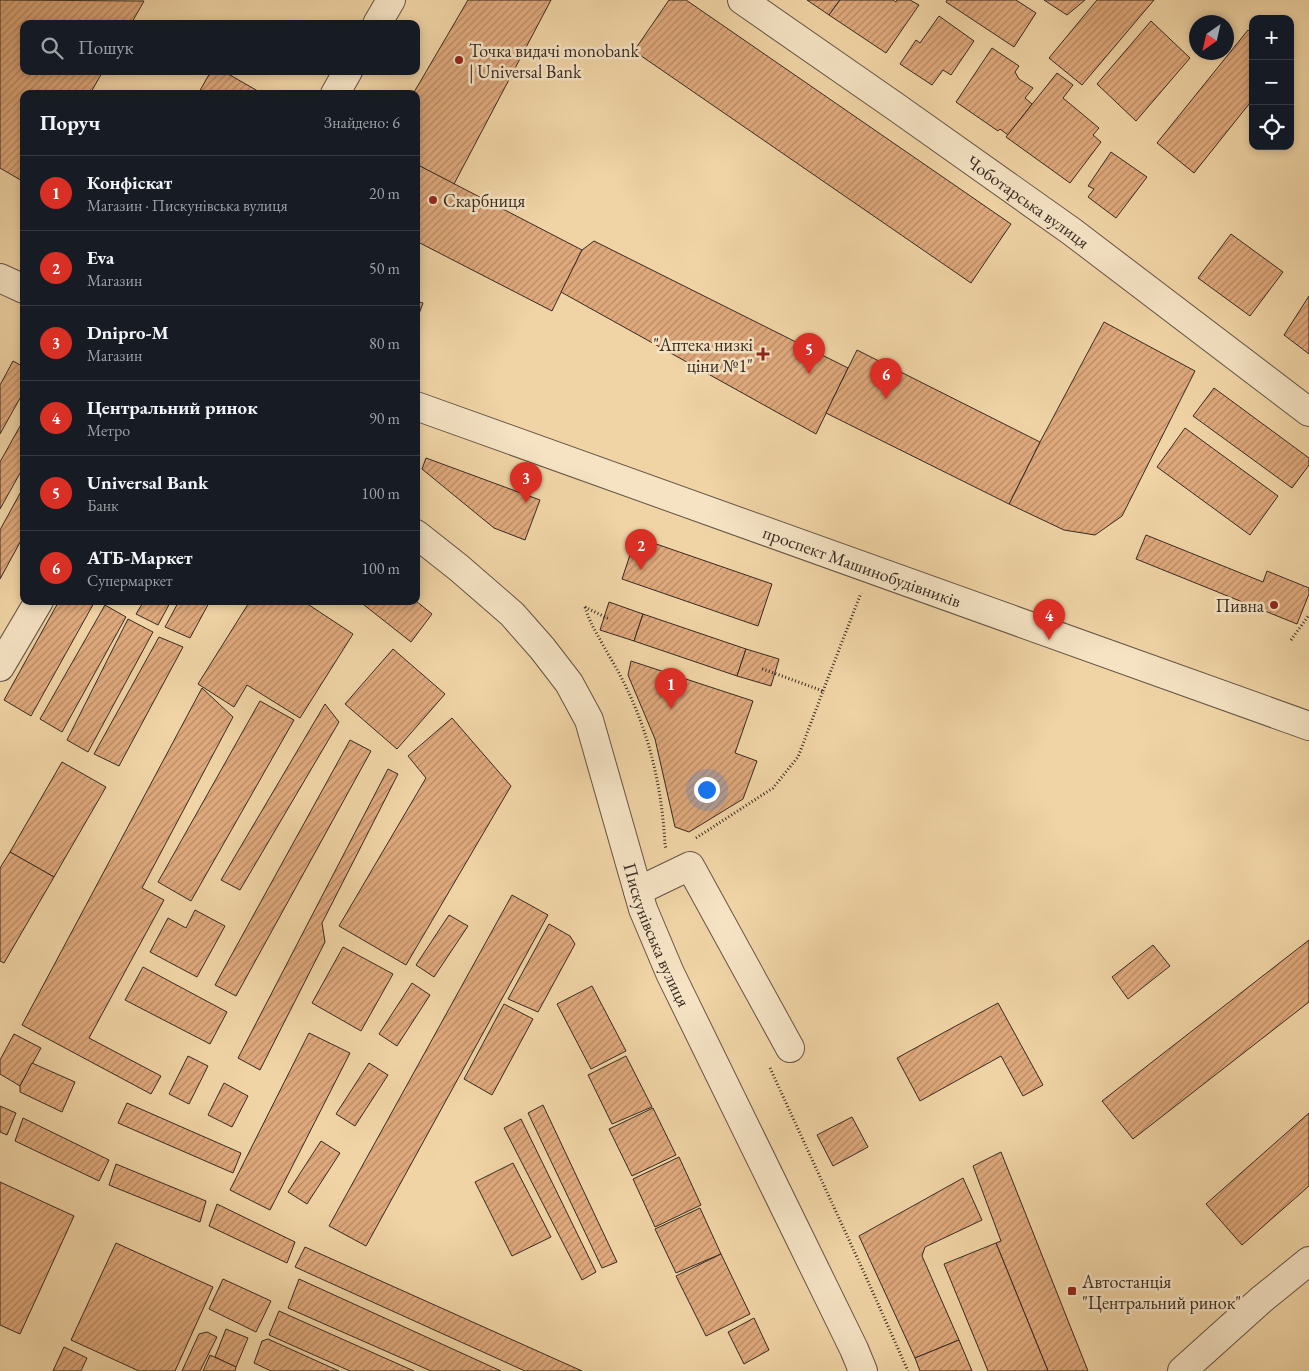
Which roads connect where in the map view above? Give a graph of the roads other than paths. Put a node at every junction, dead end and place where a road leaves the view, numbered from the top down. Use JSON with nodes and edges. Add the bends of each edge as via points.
{"nodes":[{"id":1,"x":391,"y":0,"type":"edge"},
{"id":2,"x":742,"y":0,"type":"edge"},
{"id":3,"x":379,"y":20,"type":"edge"},
{"id":4,"x":346,"y":75,"type":"edge"},
{"id":5,"x":337,"y":90,"type":"edge"},
{"id":6,"x":0,"y":278,"type":"edge"},
{"id":7,"x":20,"y":287,"type":"edge"},
{"id":8,"x":420,"y":407,"type":"edge"},
{"id":9,"x":1309,"y":412,"type":"edge"},
{"id":10,"x":420,"y":537,"type":"edge"},
{"id":11,"x":37,"y":605,"type":"edge"},
{"id":12,"x":0,"y":667,"type":"edge"},
{"id":13,"x":1309,"y":726,"type":"edge"},
{"id":14,"x":638,"y":891,"type":"junction"},
{"id":15,"x":790,"y":1048,"type":"dead end"},
{"id":16,"x":1309,"y":1261,"type":"edge"},
{"id":17,"x":863,"y":1371,"type":"edge"},
{"id":18,"x":1182,"y":1371,"type":"edge"}],
"edges":[{"from":1,"to":3,"type":"street"},
{"from":2,"to":9,"type":"street","name":"Чоботарська вулиця","via":[[1071,231]]},
{"from":4,"to":5,"type":"street"},
{"from":6,"to":7,"type":"street"},
{"from":8,"to":13,"type":"street","name":"проспект Машинобудівників"},
{"from":10,"to":14,"type":"street","name":"Пискунівська вулиця","via":[[512,614],[569,682],[589,720]]},
{"from":11,"to":12,"type":"street"},
{"from":14,"to":15,"type":"street","via":[[690,866]]},
{"from":14,"to":17,"type":"street","name":"Пискунівська вулиця","via":[[670,973]]},
{"from":16,"to":18,"type":"street"}]}
